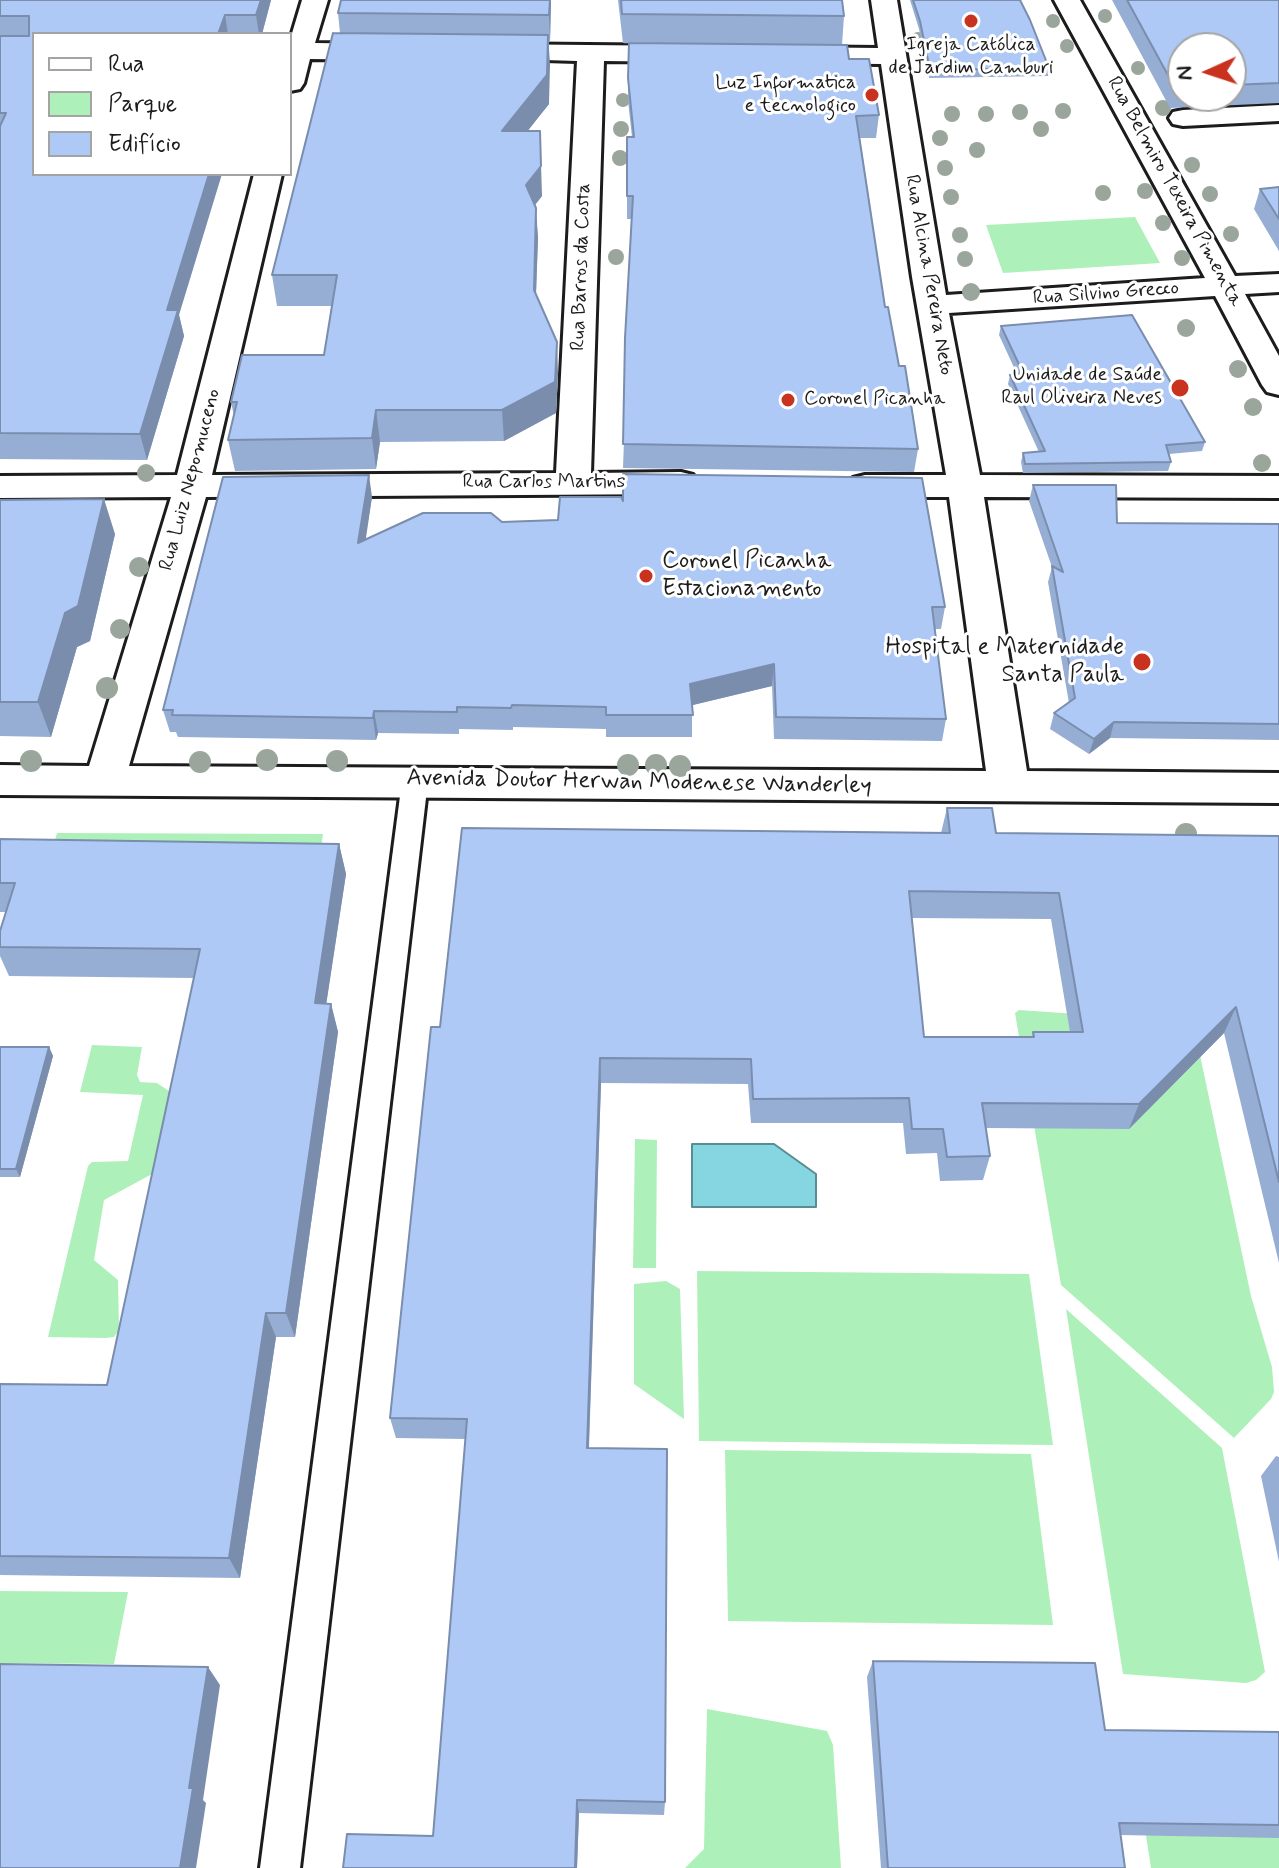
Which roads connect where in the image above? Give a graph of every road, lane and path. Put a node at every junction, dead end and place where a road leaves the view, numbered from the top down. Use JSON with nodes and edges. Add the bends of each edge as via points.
{"nodes":[{"id":1,"x":315,"y":0,"type":"edge"},
{"id":2,"x":884,"y":0,"type":"edge"},
{"id":3,"x":1067,"y":0,"type":"edge"},
{"id":4,"x":294,"y":51,"type":"edge"},
{"id":5,"x":421,"y":52,"type":"edge"},
{"id":6,"x":468,"y":52,"type":"edge"},
{"id":7,"x":591,"y":53,"type":"junction"},
{"id":8,"x":717,"y":54,"type":"edge"},
{"id":9,"x":764,"y":55,"type":"edge"},
{"id":10,"x":891,"y":56,"type":"junction"},
{"id":11,"x":1279,"y":113,"type":"edge"},
{"id":12,"x":1183,"y":118,"type":"edge"},
{"id":13,"x":268,"y":176,"type":"edge"},
{"id":14,"x":1279,"y":283,"type":"edge"},
{"id":15,"x":1227,"y":286,"type":"junction"},
{"id":16,"x":932,"y":305,"type":"junction"},
{"id":17,"x":1279,"y":385,"type":"edge"},
{"id":18,"x":573,"y":481,"type":"junction"},
{"id":19,"x":716,"y":484,"type":"edge"},
{"id":20,"x":192,"y":486,"type":"junction"},
{"id":21,"x":827,"y":486,"type":"edge"},
{"id":22,"x":965,"y":486,"type":"junction"},
{"id":23,"x":0,"y":487,"type":"edge"},
{"id":24,"x":1279,"y":487,"type":"edge"},
{"id":25,"x":0,"y":780,"type":"edge"},
{"id":26,"x":415,"y":781,"type":"junction"},
{"id":27,"x":104,"y":783,"type":"junction"},
{"id":28,"x":1009,"y":788,"type":"junction"},
{"id":29,"x":1279,"y":788,"type":"edge"},
{"id":30,"x":280,"y":1868,"type":"edge"}],
"edges":[{"from":1,"to":4,"type":"street"},
{"from":2,"to":10,"type":"street","name":"Rua Alcina Pereira Neto"},
{"from":3,"to":15,"type":"street","name":"Rua Belmiro Texeira Pimenta"},
{"from":4,"to":5,"type":"street"},
{"from":6,"to":7,"type":"street"},
{"from":7,"to":8,"type":"street"},
{"from":7,"to":18,"type":"street","name":"Rua Barros da Costa"},
{"from":9,"to":10,"type":"street"},
{"from":10,"to":16,"type":"street","name":"Rua Alcina Pereira Neto"},
{"from":11,"to":12,"type":"street"},
{"from":13,"to":20,"type":"street","name":"Rua Luiz Nepomuceno"},
{"from":14,"to":15,"type":"street","name":"Rua Silvino Grecco"},
{"from":15,"to":16,"type":"street","name":"Rua Silvino Grecco"},
{"from":15,"to":17,"type":"street","name":"Rua Belmiro Texeira Pimenta"},
{"from":16,"to":22,"type":"street","name":"Rua Alcina Pereira Neto"},
{"from":18,"to":19,"type":"street","name":"Rua Carlos Martins"},
{"from":18,"to":20,"type":"street","name":"Rua Carlos Martins"},
{"from":20,"to":23,"type":"street","name":"Rua Carlos Martins"},
{"from":20,"to":27,"type":"street","name":"Rua Luiz Nepomuceno"},
{"from":21,"to":22,"type":"street"},
{"from":22,"to":24,"type":"street"},
{"from":22,"to":28,"type":"street","name":"Rua Alcina Pereira Neto"},
{"from":25,"to":27,"type":"street","name":"Avenida Doutor Herwan Modenese Wanderley"},
{"from":26,"to":27,"type":"street","name":"Avenida Doutor Herwan Modenese Wanderley"},
{"from":26,"to":28,"type":"street","name":"Avenida Doutor Herwan Modenese Wanderley"},
{"from":26,"to":30,"type":"lane"},
{"from":28,"to":29,"type":"street","name":"Avenida Doutor Herwan Modenese Wanderley"}]}
